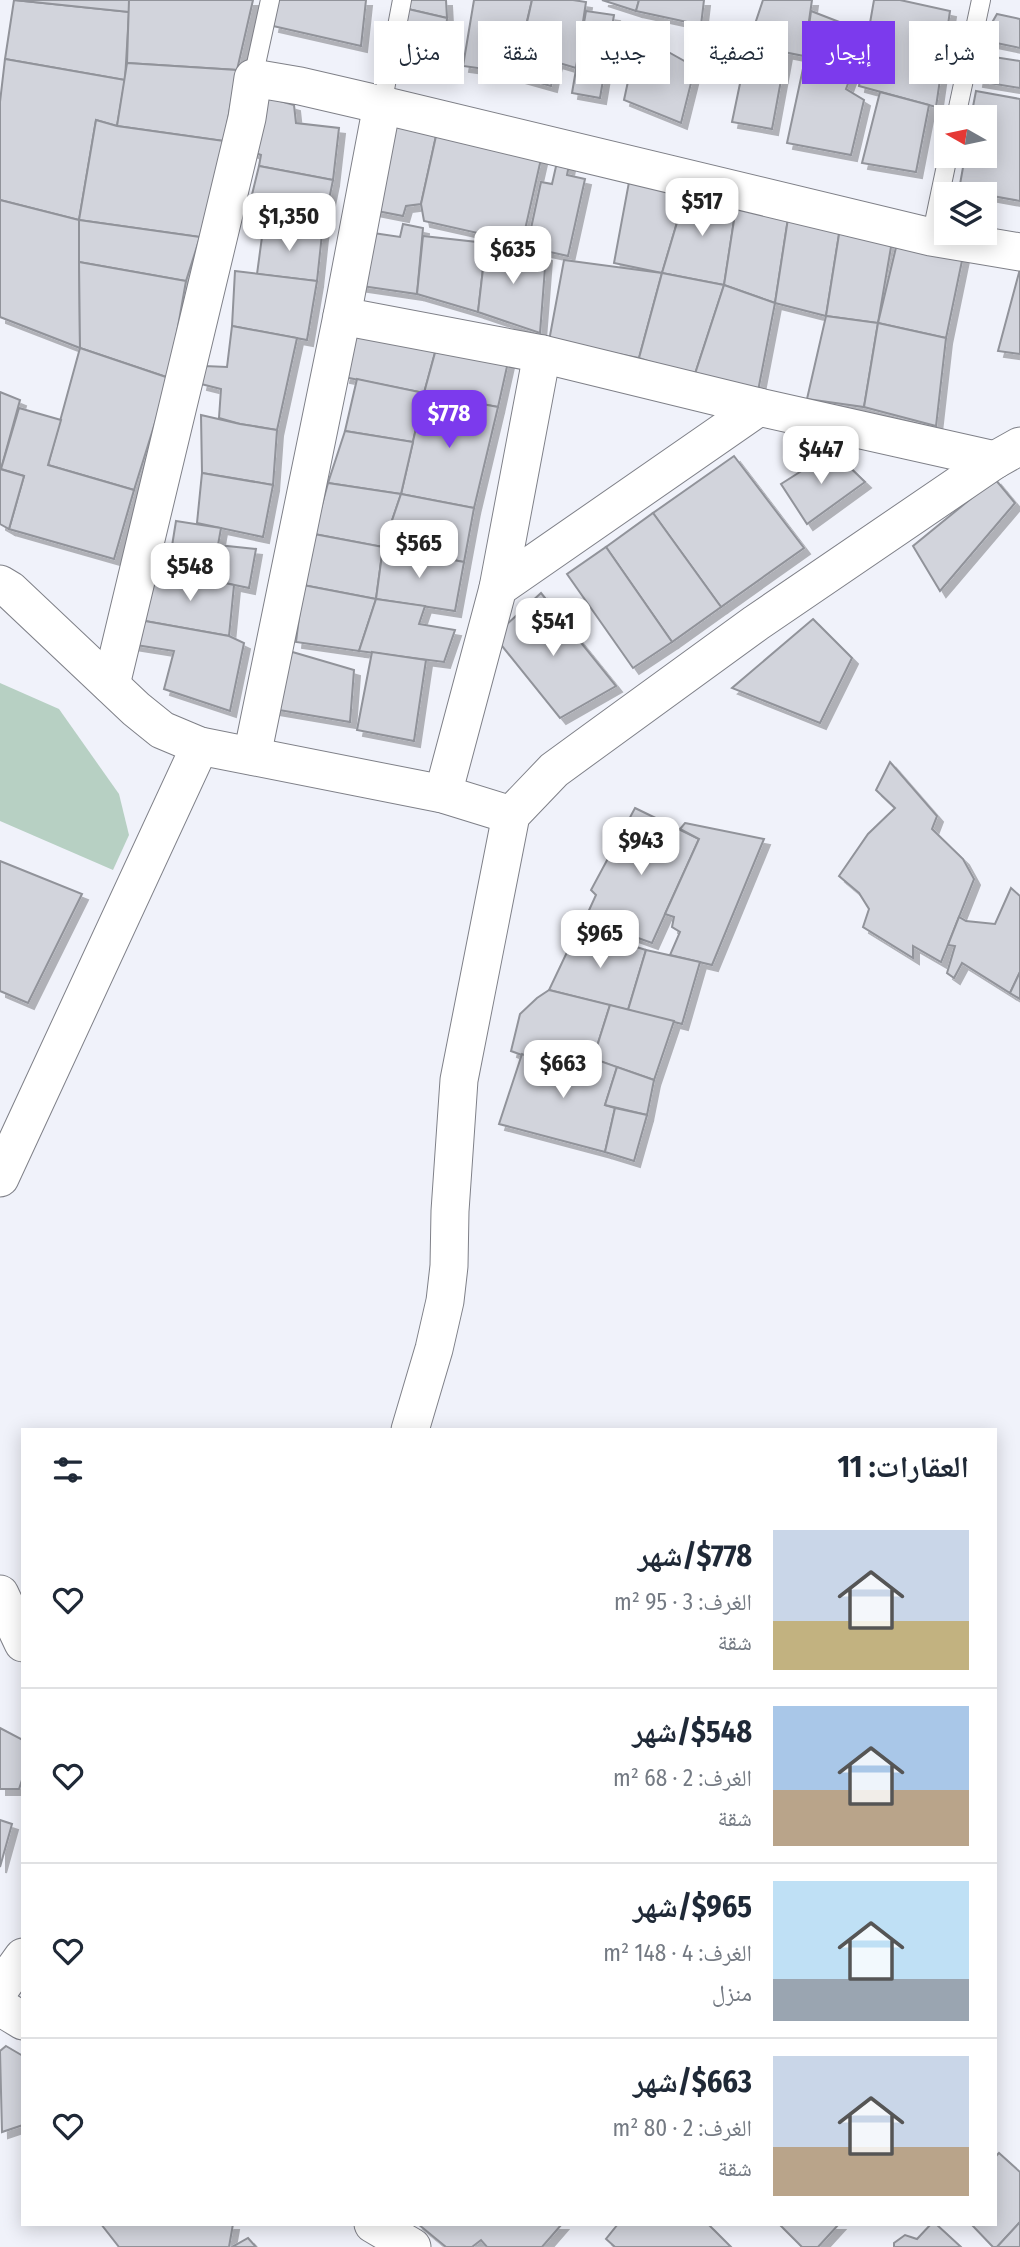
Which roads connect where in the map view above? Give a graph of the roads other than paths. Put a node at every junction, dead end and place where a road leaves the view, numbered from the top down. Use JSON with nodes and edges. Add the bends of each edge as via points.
{"nodes":[{"id":1,"x":271,"y":0,"type":"edge"},
{"id":2,"x":401,"y":0,"type":"edge"},
{"id":3,"x":981,"y":0,"type":"edge"},
{"id":4,"x":253,"y":78,"type":"junction"},
{"id":5,"x":382,"y":105,"type":"junction"},
{"id":6,"x":959,"y":105,"type":"edge"},
{"id":7,"x":945,"y":168,"type":"edge"},
{"id":8,"x":931,"y":237,"type":"junction"},
{"id":9,"x":1020,"y":252,"type":"edge"},
{"id":10,"x":342,"y":316,"type":"junction"},
{"id":11,"x":542,"y":354,"type":"junction"},
{"id":12,"x":759,"y":407,"type":"junction"},
{"id":13,"x":1008,"y":453,"type":"edge"},
{"id":14,"x":0,"y":584,"type":"edge"},
{"id":15,"x":498,"y":587,"type":"junction"},
{"id":16,"x":110,"y":685,"type":"junction"},
{"id":17,"x":200,"y":746,"type":"junction"},
{"id":18,"x":252,"y":756,"type":"junction"},
{"id":19,"x":443,"y":794,"type":"junction"},
{"id":20,"x":511,"y":815,"type":"junction"},
{"id":21,"x":0,"y":1178,"type":"edge"},
{"id":22,"x":411,"y":1428,"type":"edge"},
{"id":23,"x":0,"y":1594,"type":"edge"},
{"id":24,"x":21,"y":1639,"type":"edge"},
{"id":25,"x":21,"y":1960,"type":"edge"},
{"id":26,"x":0,"y":1989,"type":"edge"},
{"id":27,"x":0,"y":2007,"type":"edge"},
{"id":28,"x":21,"y":2020,"type":"edge"},
{"id":29,"x":376,"y":2226,"type":"edge"},
{"id":30,"x":412,"y":2247,"type":"edge"}],
"edges":[{"from":1,"to":4,"type":"lane"},
{"from":2,"to":5,"type":"lane"},
{"from":3,"to":6,"type":"lane"},
{"from":4,"to":5,"type":"street"},
{"from":4,"to":16,"type":"street","via":[[244,132]]},
{"from":5,"to":8,"type":"street"},
{"from":5,"to":10,"type":"street"},
{"from":7,"to":8,"type":"lane"},
{"from":8,"to":9,"type":"street"},
{"from":10,"to":11,"type":"street"},
{"from":10,"to":18,"type":"street"},
{"from":11,"to":12,"type":"street"},
{"from":11,"to":15,"type":"street"},
{"from":12,"to":13,"type":"street"},
{"from":12,"to":15,"type":"street"},
{"from":13,"to":20,"type":"street","via":[[756,623],[554,769]]},
{"from":14,"to":16,"type":"street"},
{"from":15,"to":19,"type":"street"},
{"from":16,"to":17,"type":"street","via":[[162,730]]},
{"from":17,"to":18,"type":"street"},
{"from":17,"to":21,"type":"street"},
{"from":18,"to":19,"type":"street"},
{"from":19,"to":20,"type":"street"},
{"from":20,"to":22,"type":"street","via":[[459,1080],[445,1301]]},
{"from":23,"to":24,"type":"street"},
{"from":25,"to":26,"type":"street"},
{"from":27,"to":28,"type":"street"},
{"from":29,"to":30,"type":"street"}]}
